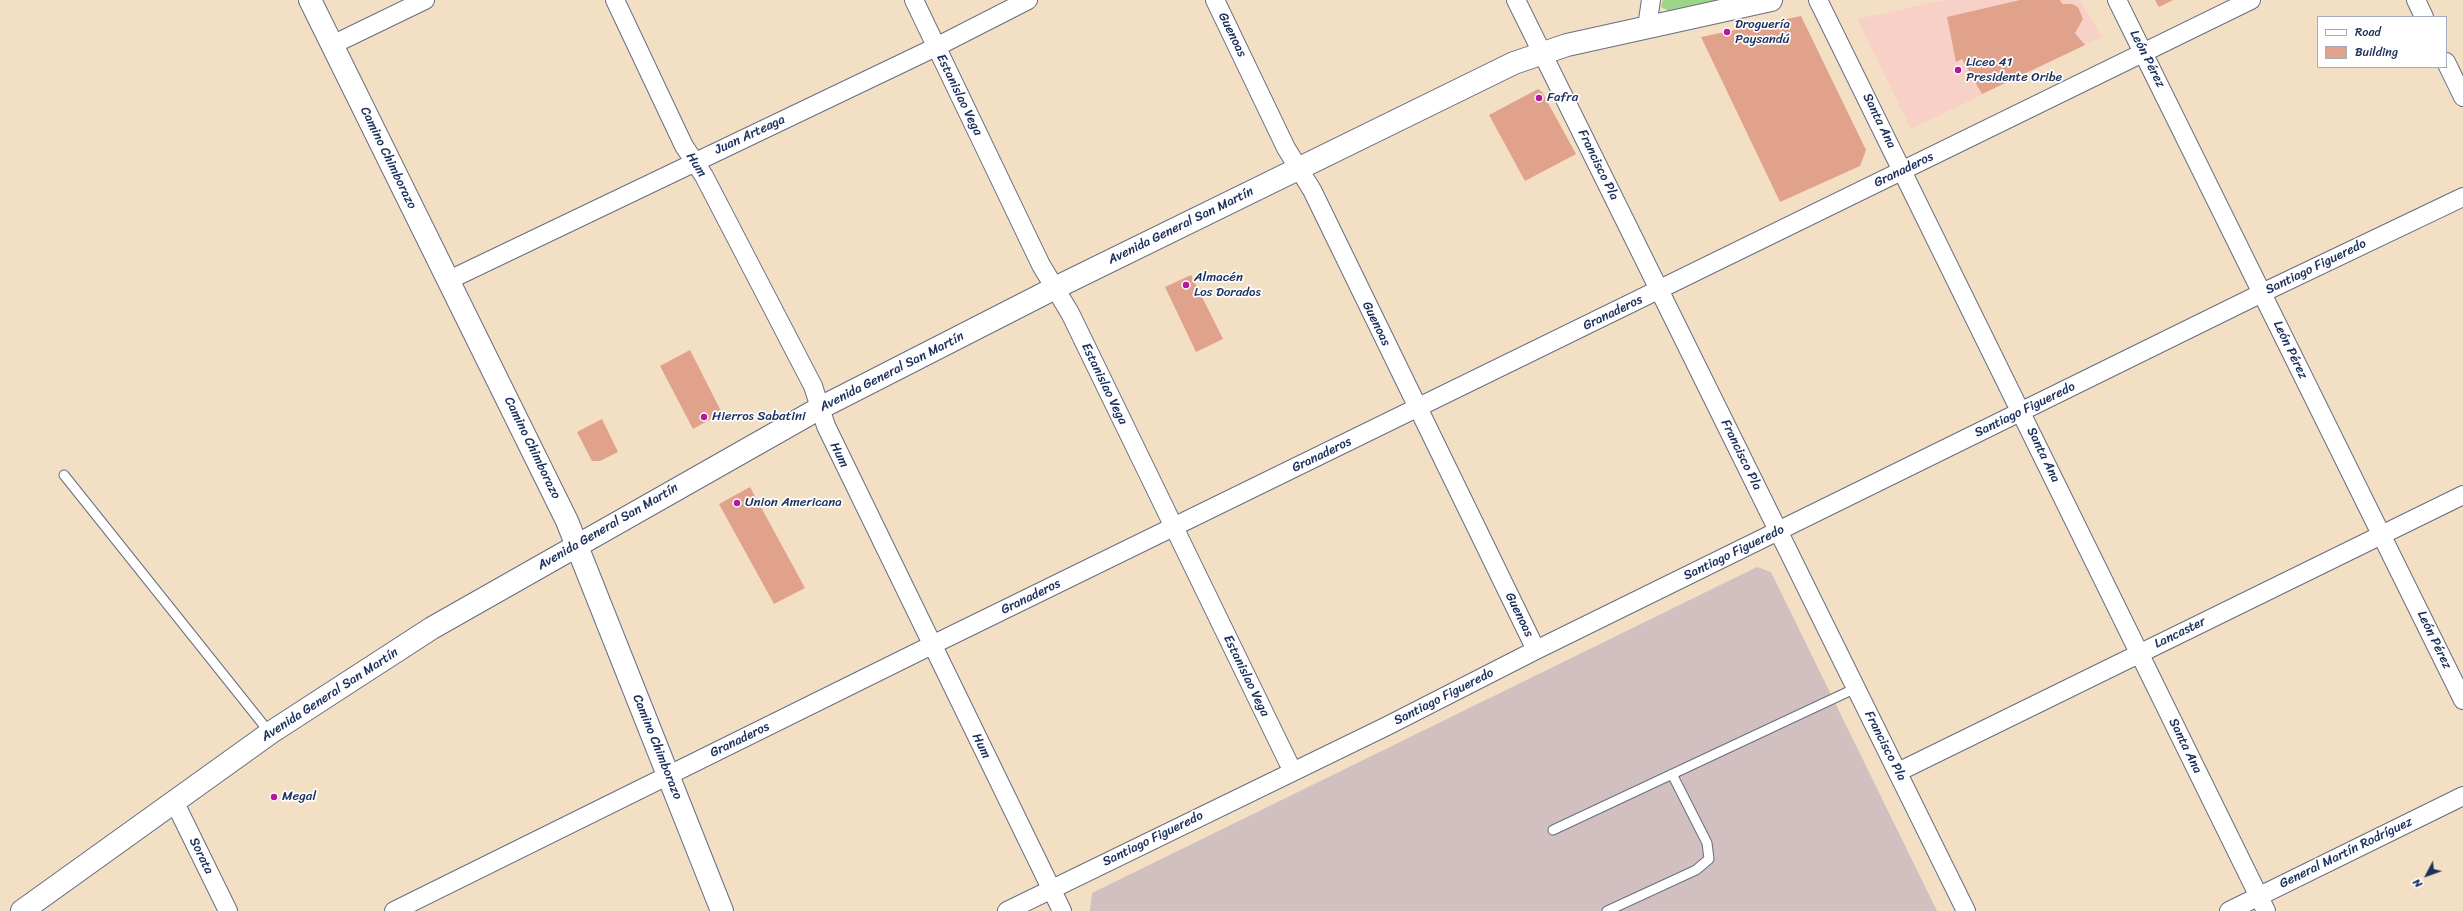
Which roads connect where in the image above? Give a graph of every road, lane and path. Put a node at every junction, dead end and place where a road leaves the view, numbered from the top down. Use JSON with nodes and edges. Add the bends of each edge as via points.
{"nodes":[{"id":1,"x":310,"y":0,"type":"edge"},
{"id":2,"x":425,"y":0,"type":"edge"},
{"id":3,"x":615,"y":0,"type":"edge"},
{"id":4,"x":914,"y":0,"type":"edge"},
{"id":5,"x":1028,"y":0,"type":"edge"},
{"id":6,"x":1215,"y":0,"type":"edge"},
{"id":7,"x":1516,"y":0,"type":"edge"},
{"id":8,"x":1651,"y":0,"type":"edge"},
{"id":9,"x":1771,"y":0,"type":"edge"},
{"id":10,"x":1818,"y":0,"type":"edge"},
{"id":11,"x":2117,"y":0,"type":"edge"},
{"id":12,"x":2251,"y":0,"type":"edge"},
{"id":13,"x":2416,"y":0,"type":"edge"},
{"id":14,"x":2424,"y":16,"type":"edge"},
{"id":15,"x":1648,"y":27,"type":"junction"},
{"id":16,"x":332,"y":45,"type":"junction"},
{"id":17,"x":936,"y":47,"type":"junction"},
{"id":18,"x":2143,"y":52,"type":"junction"},
{"id":19,"x":1542,"y":53,"type":"junction"},
{"id":20,"x":2447,"y":64,"type":"edge"},
{"id":21,"x":2463,"y":97,"type":"edge"},
{"id":22,"x":695,"y":162,"type":"junction"},
{"id":23,"x":1299,"y":168,"type":"junction"},
{"id":24,"x":1903,"y":170,"type":"junction"},
{"id":25,"x":2463,"y":197,"type":"edge"},
{"id":26,"x":449,"y":280,"type":"junction"},
{"id":27,"x":1055,"y":288,"type":"junction"},
{"id":28,"x":1660,"y":290,"type":"junction"},
{"id":29,"x":2262,"y":293,"type":"junction"},
{"id":30,"x":820,"y":408,"type":"junction"},
{"id":31,"x":1416,"y":408,"type":"junction"},
{"id":32,"x":2021,"y":412,"type":"junction"},
{"id":33,"x":64,"y":475,"type":"dead end"},
{"id":34,"x":2463,"y":495,"type":"edge"},
{"id":35,"x":1173,"y":528,"type":"junction"},
{"id":36,"x":1779,"y":531,"type":"junction"},
{"id":37,"x":2381,"y":533,"type":"junction"},
{"id":38,"x":576,"y":544,"type":"junction"},
{"id":39,"x":932,"y":645,"type":"junction"},
{"id":40,"x":1536,"y":650,"type":"junction"},
{"id":41,"x":2140,"y":653,"type":"junction"},
{"id":42,"x":1856,"y":688,"type":"junction"},
{"id":43,"x":2463,"y":700,"type":"edge"},
{"id":44,"x":270,"y":733,"type":"junction"},
{"id":45,"x":1292,"y":770,"type":"junction"},
{"id":46,"x":1898,"y":772,"type":"junction"},
{"id":47,"x":1672,"y":774,"type":"junction"},
{"id":48,"x":669,"y":776,"type":"junction"},
{"id":49,"x":2463,"y":796,"type":"edge"},
{"id":50,"x":174,"y":801,"type":"junction"},
{"id":51,"x":1553,"y":830,"type":"dead end"},
{"id":52,"x":1051,"y":889,"type":"junction"},
{"id":53,"x":2262,"y":904,"type":"edge"},
{"id":54,"x":22,"y":911,"type":"edge"},
{"id":55,"x":228,"y":911,"type":"edge"},
{"id":56,"x":394,"y":911,"type":"edge"},
{"id":57,"x":722,"y":911,"type":"edge"},
{"id":58,"x":1007,"y":911,"type":"edge"},
{"id":59,"x":1062,"y":911,"type":"edge"},
{"id":60,"x":1607,"y":911,"type":"edge"},
{"id":61,"x":1966,"y":911,"type":"edge"},
{"id":62,"x":2229,"y":911,"type":"edge"}],
"edges":[{"from":1,"to":16,"type":"main road","name":"Camino Chimborazo"},
{"from":2,"to":16,"type":"street"},
{"from":3,"to":22,"type":"street","name":"Hum","via":[[684,146]]},
{"from":4,"to":17,"type":"street","name":"Estanislao Vega"},
{"from":5,"to":17,"type":"street","name":"Juan Arteaga"},
{"from":6,"to":23,"type":"street","name":"Guenoas","via":[[1286,148]]},
{"from":7,"to":19,"type":"street","name":"Francisco Pla"},
{"from":8,"to":15,"type":"street"},
{"from":9,"to":15,"type":"main road","name":"Avenida General San Martín"},
{"from":10,"to":24,"type":"street","name":"Santa Ana"},
{"from":11,"to":18,"type":"street","name":"León Pérez"},
{"from":12,"to":18,"type":"street","name":"Granaderos"},
{"from":13,"to":14,"type":"street"},
{"from":15,"to":19,"type":"main road","name":"Avenida General San Martín"},
{"from":16,"to":26,"type":"main road","name":"Camino Chimborazo"},
{"from":17,"to":22,"type":"street","name":"Juan Arteaga"},
{"from":17,"to":27,"type":"street","name":"Estanislao Vega","via":[[1041,265]]},
{"from":18,"to":24,"type":"street","name":"Granaderos"},
{"from":18,"to":29,"type":"street","name":"León Pérez"},
{"from":19,"to":23,"type":"main road","name":"Avenida General San Martín","via":[[1514,64]]},
{"from":19,"to":28,"type":"street","name":"Francisco Pla"},
{"from":20,"to":21,"type":"street"},
{"from":22,"to":26,"type":"street","name":"Juan Arteaga"},
{"from":22,"to":30,"type":"street","name":"Hum","via":[[813,386]]},
{"from":23,"to":27,"type":"main road","name":"Avenida General San Martín"},
{"from":23,"to":31,"type":"street","name":"Guenoas","via":[[1312,190]]},
{"from":24,"to":28,"type":"street","name":"Granaderos"},
{"from":24,"to":32,"type":"street","name":"Santa Ana"},
{"from":25,"to":29,"type":"street","name":"Santiago Figueredo"},
{"from":26,"to":38,"type":"main road","name":"Camino Chimborazo"},
{"from":27,"to":30,"type":"main road","name":"Avenida General San Martín"},
{"from":27,"to":35,"type":"street","name":"Estanislao Vega","via":[[1070,313]]},
{"from":28,"to":31,"type":"street","name":"Granaderos"},
{"from":28,"to":36,"type":"street","name":"Francisco Pla"},
{"from":29,"to":32,"type":"street","name":"Santiago Figueredo"},
{"from":29,"to":37,"type":"street","name":"León Pérez"},
{"from":30,"to":38,"type":"main road","name":"Avenida General San Martín"},
{"from":30,"to":39,"type":"street","name":"Hum","via":[[826,426]]},
{"from":31,"to":35,"type":"street","name":"Granaderos"},
{"from":31,"to":40,"type":"street","name":"Guenoas"},
{"from":32,"to":36,"type":"street","name":"Santiago Figueredo"},
{"from":32,"to":41,"type":"street","name":"Santa Ana"},
{"from":33,"to":44,"type":"lane"},
{"from":34,"to":37,"type":"street","name":"Lancaster"},
{"from":35,"to":39,"type":"street","name":"Granaderos"},
{"from":35,"to":45,"type":"street","name":"Estanislao Vega"},
{"from":36,"to":40,"type":"street","name":"Santiago Figueredo"},
{"from":36,"to":42,"type":"street","name":"Francisco Pla"},
{"from":37,"to":41,"type":"street","name":"Lancaster"},
{"from":37,"to":43,"type":"street","name":"León Pérez"},
{"from":38,"to":44,"type":"main road","name":"Avenida General San Martín","via":[[432,628]]},
{"from":38,"to":48,"type":"main road","name":"Camino Chimborazo"},
{"from":39,"to":48,"type":"street","name":"Granaderos"},
{"from":39,"to":52,"type":"street","name":"Hum"},
{"from":40,"to":45,"type":"street","name":"Santiago Figueredo","via":[[1387,726]]},
{"from":41,"to":46,"type":"street","name":"Lancaster"},
{"from":41,"to":53,"type":"street","name":"Santa Ana"},
{"from":42,"to":46,"type":"street","name":"Francisco Pla"},
{"from":42,"to":47,"type":"lane"},
{"from":44,"to":50,"type":"main road","name":"Avenida General San Martín"},
{"from":45,"to":52,"type":"street","name":"Santiago Figueredo"},
{"from":46,"to":61,"type":"street","name":"Francisco Pla"},
{"from":47,"to":51,"type":"lane"},
{"from":47,"to":60,"type":"lane","via":[[1707,843],[1709,859],[1696,870]]},
{"from":48,"to":56,"type":"street","name":"Granaderos"},
{"from":48,"to":57,"type":"main road","name":"Camino Chimborazo"},
{"from":49,"to":53,"type":"street","name":"General Martín Rodríguez"},
{"from":50,"to":54,"type":"main road","name":"Avenida General San Martín"},
{"from":50,"to":55,"type":"street","name":"Sorata"},
{"from":52,"to":58,"type":"street","name":"Santiago Figueredo"},
{"from":52,"to":59,"type":"street","name":"Hum"},
{"from":53,"to":62,"type":"street","name":"General Martín Rodríguez"}]}
